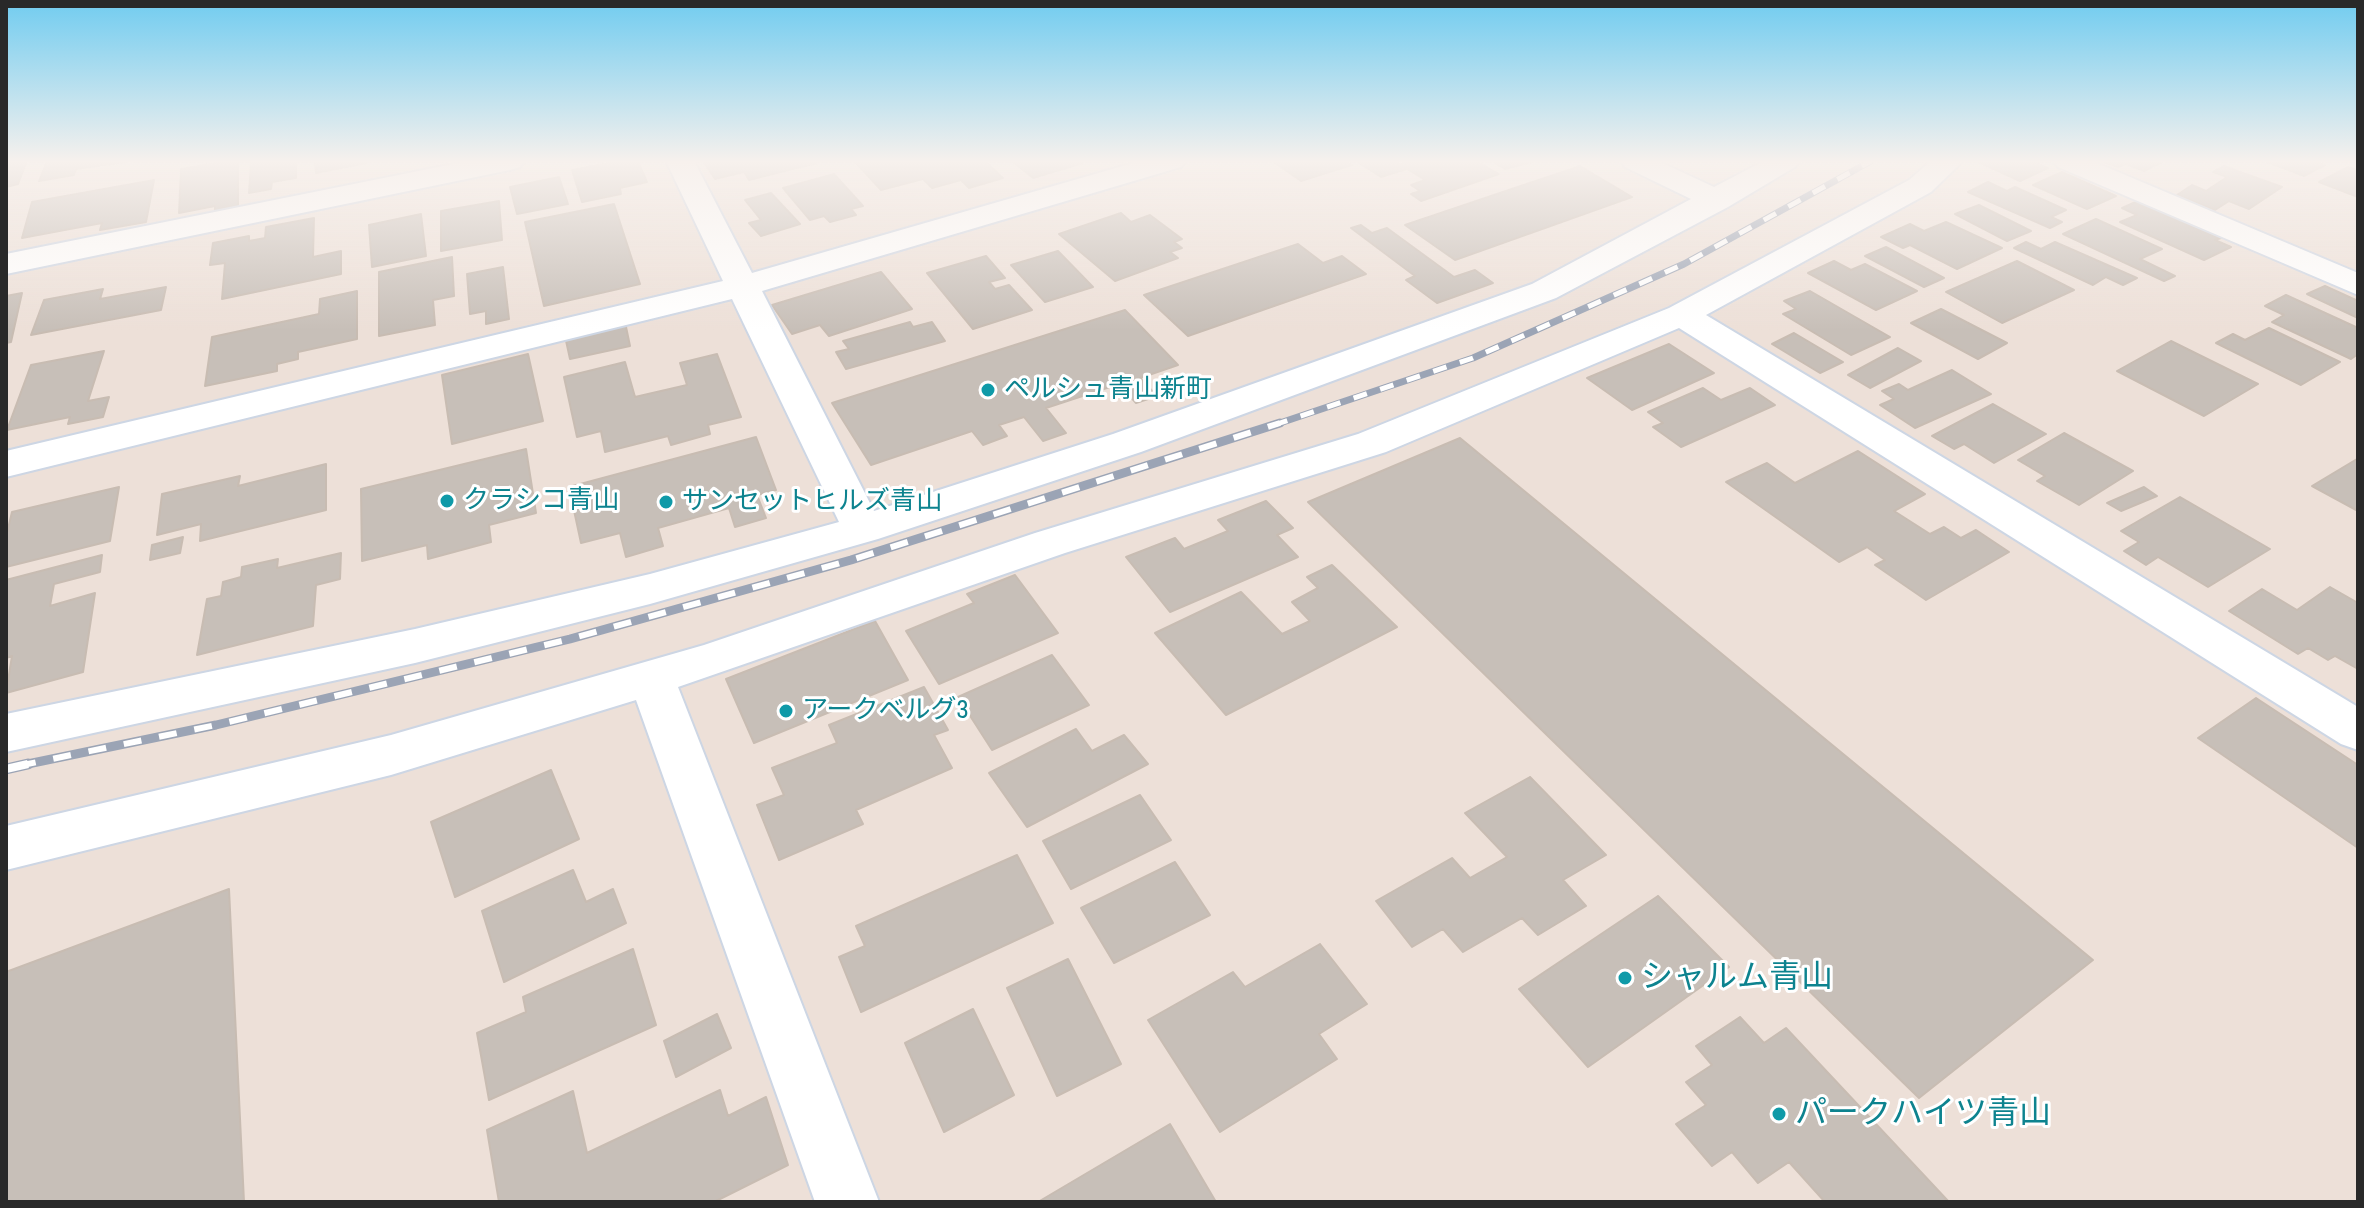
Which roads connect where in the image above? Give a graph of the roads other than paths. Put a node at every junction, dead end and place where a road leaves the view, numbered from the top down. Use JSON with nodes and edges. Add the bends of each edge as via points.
{"nodes":[{"id":1,"x":234,"y":217,"type":"edge"},
{"id":2,"x":707,"y":217,"type":"edge"},
{"id":3,"x":979,"y":217,"type":"edge"},
{"id":4,"x":1684,"y":217,"type":"edge"},
{"id":5,"x":1862,"y":217,"type":"edge"},
{"id":6,"x":2200,"y":217,"type":"edge"},
{"id":7,"x":6,"y":264,"type":"edge"},
{"id":8,"x":2358,"y":285,"type":"edge"},
{"id":9,"x":741,"y":287,"type":"junction"},
{"id":10,"x":1681,"y":315,"type":"junction"},
{"id":11,"x":6,"y":464,"type":"edge"},
{"id":12,"x":863,"y":529,"type":"junction"},
{"id":13,"x":651,"y":678,"type":"junction"},
{"id":14,"x":2358,"y":731,"type":"edge"},
{"id":15,"x":6,"y":733,"type":"edge"},
{"id":16,"x":6,"y":848,"type":"edge"},
{"id":17,"x":847,"y":1202,"type":"edge"}],
"edges":[{"from":1,"to":7,"type":"street"},
{"from":2,"to":9,"type":"street"},
{"from":3,"to":9,"type":"street"},
{"from":4,"to":12,"type":"street","via":[[1544,291],[1127,443]]},
{"from":5,"to":10,"type":"street"},
{"from":6,"to":8,"type":"street"},
{"from":9,"to":11,"type":"street"},
{"from":9,"to":12,"type":"street"},
{"from":10,"to":13,"type":"street","via":[[1372,443],[1050,543]]},
{"from":10,"to":14,"type":"street"},
{"from":12,"to":15,"type":"street","via":[[430,643]]},
{"from":13,"to":16,"type":"street","via":[[391,755]]},
{"from":13,"to":17,"type":"street"}]}
